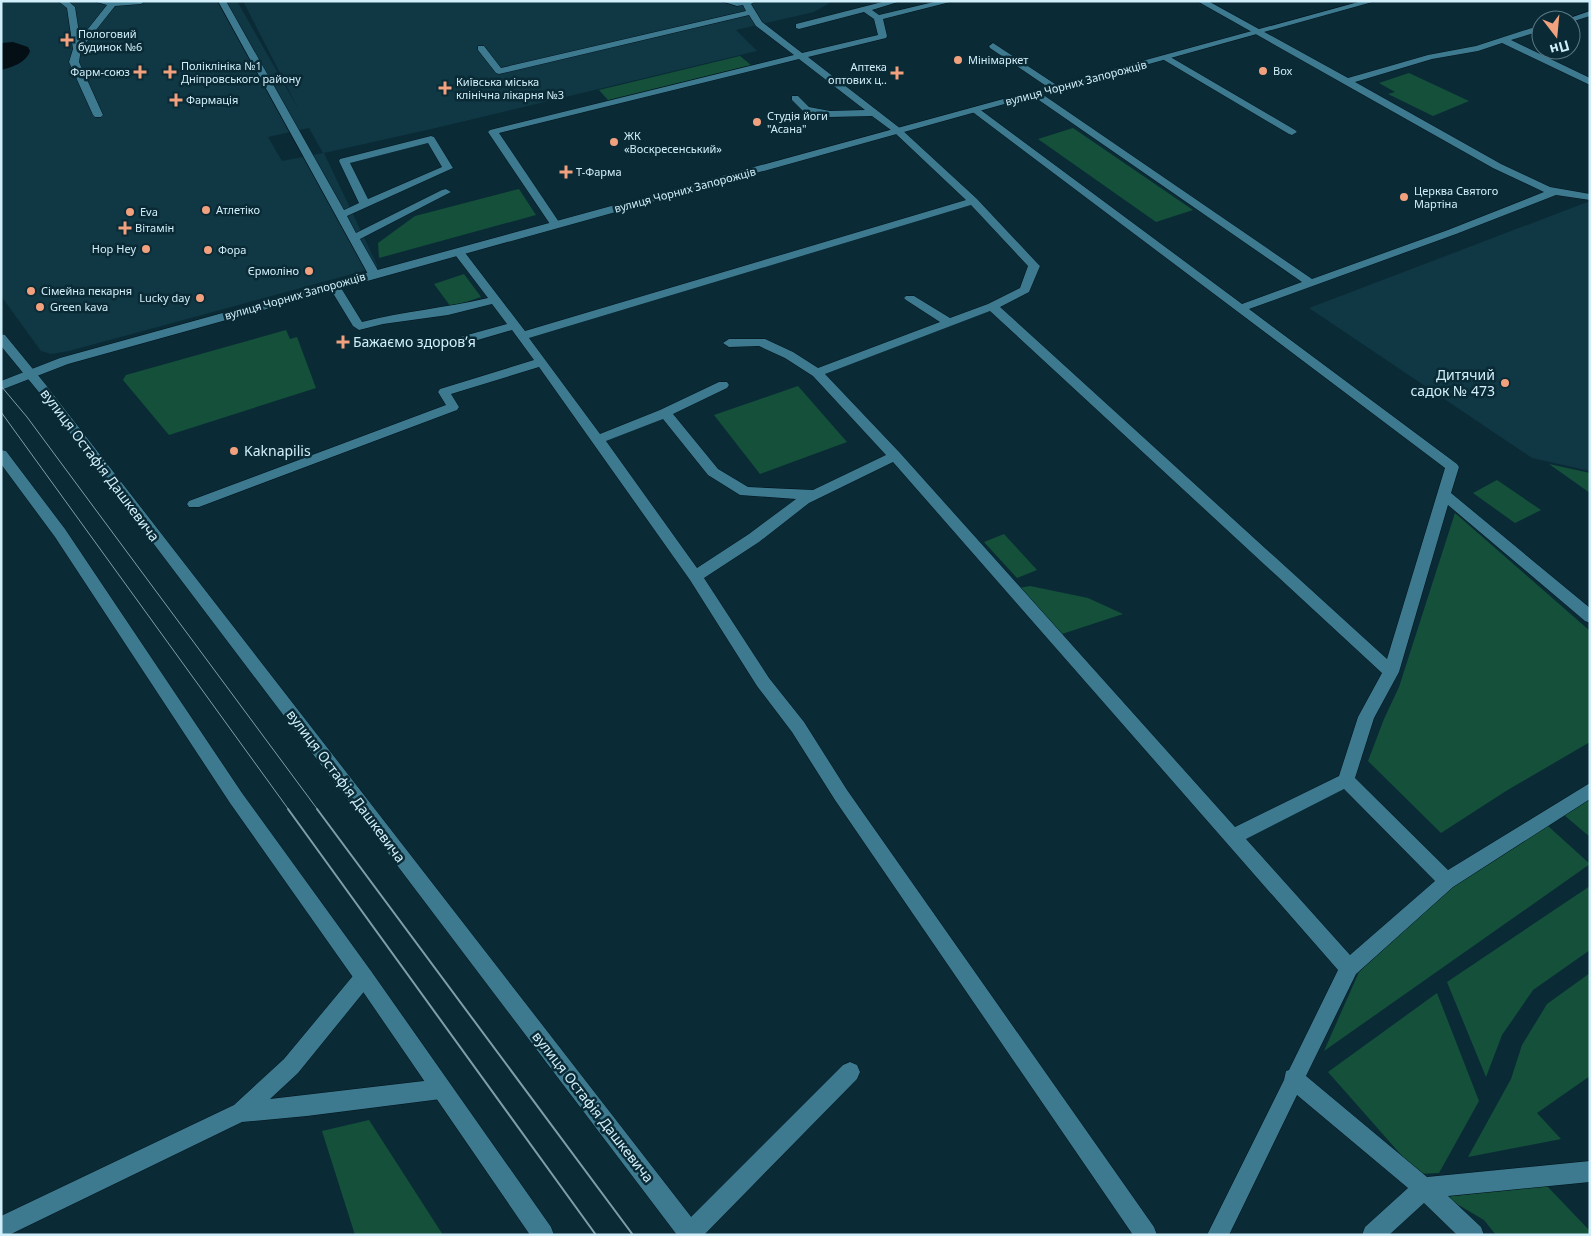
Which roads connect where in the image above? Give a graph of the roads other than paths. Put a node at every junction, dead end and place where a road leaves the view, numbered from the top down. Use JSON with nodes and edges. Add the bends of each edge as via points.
{"nodes":[{"id":1,"x":62,"y":1,"type":"edge"},
{"id":2,"x":97,"y":1,"type":"edge"},
{"id":3,"x":141,"y":1,"type":"edge"},
{"id":4,"x":222,"y":1,"type":"edge"},
{"id":5,"x":725,"y":1,"type":"edge"},
{"id":6,"x":897,"y":1,"type":"edge"},
{"id":7,"x":950,"y":1,"type":"edge"},
{"id":8,"x":1200,"y":1,"type":"edge"},
{"id":9,"x":1372,"y":1,"type":"edge"},
{"id":10,"x":749,"y":2,"type":"edge"},
{"id":11,"x":112,"y":4,"type":"junction"},
{"id":12,"x":865,"y":9,"type":"junction"},
{"id":13,"x":752,"y":12,"type":"junction"},
{"id":14,"x":878,"y":18,"type":"junction"},
{"id":15,"x":799,"y":26,"type":"dead end"},
{"id":16,"x":1531,"y":31,"type":"edge"},
{"id":17,"x":1260,"y":32,"type":"junction"},
{"id":18,"x":1503,"y":40,"type":"junction"},
{"id":19,"x":993,"y":46,"type":"dead end"},
{"id":20,"x":481,"y":48,"type":"dead end"},
{"id":21,"x":77,"y":50,"type":"junction"},
{"id":22,"x":799,"y":55,"type":"junction"},
{"id":23,"x":1167,"y":58,"type":"junction"},
{"id":24,"x":1348,"y":81,"type":"junction"},
{"id":25,"x":1590,"y":82,"type":"edge"},
{"id":26,"x":1055,"y":88,"type":"junction"},
{"id":27,"x":1036,"y":94,"type":"junction"},
{"id":28,"x":795,"y":98,"type":"dead end"},
{"id":29,"x":974,"y":110,"type":"junction"},
{"id":30,"x":874,"y":113,"type":"junction"},
{"id":31,"x":98,"y":115,"type":"dead end"},
{"id":32,"x":898,"y":131,"type":"junction"},
{"id":33,"x":1292,"y":132,"type":"dead end"},
{"id":34,"x":1556,"y":191,"type":"junction"},
{"id":35,"x":446,"y":192,"type":"dead end"},
{"id":36,"x":1590,"y":197,"type":"edge"},
{"id":37,"x":973,"y":201,"type":"junction"},
{"id":38,"x":365,"y":204,"type":"junction"},
{"id":39,"x":341,"y":215,"type":"junction"},
{"id":40,"x":556,"y":225,"type":"junction"},
{"id":41,"x":354,"y":238,"type":"junction"},
{"id":42,"x":459,"y":252,"type":"junction"},
{"id":43,"x":374,"y":274,"type":"junction"},
{"id":44,"x":1311,"y":283,"type":"junction"},
{"id":45,"x":334,"y":285,"type":"junction"},
{"id":46,"x":910,"y":298,"type":"dead end"},
{"id":47,"x":495,"y":300,"type":"junction"},
{"id":48,"x":992,"y":306,"type":"junction"},
{"id":49,"x":1241,"y":308,"type":"junction"},
{"id":50,"x":948,"y":322,"type":"junction"},
{"id":51,"x":518,"y":331,"type":"junction"},
{"id":52,"x":1,"y":338,"type":"edge"},
{"id":53,"x":464,"y":340,"type":"dead end"},
{"id":54,"x":730,"y":343,"type":"dead end"},
{"id":55,"x":541,"y":362,"type":"junction"},
{"id":56,"x":30,"y":373,"type":"junction"},
{"id":57,"x":817,"y":373,"type":"junction"},
{"id":58,"x":723,"y":385,"type":"dead end"},
{"id":59,"x":1,"y":386,"type":"edge"},
{"id":60,"x":665,"y":413,"type":"junction"},
{"id":61,"x":597,"y":440,"type":"junction"},
{"id":62,"x":1,"y":454,"type":"edge"},
{"id":63,"x":895,"y":456,"type":"junction"},
{"id":64,"x":1444,"y":494,"type":"junction"},
{"id":65,"x":816,"y":495,"type":"junction"},
{"id":66,"x":194,"y":504,"type":"dead end"},
{"id":67,"x":695,"y":576,"type":"junction"},
{"id":68,"x":1590,"y":617,"type":"edge"},
{"id":69,"x":1391,"y":672,"type":"junction"},
{"id":70,"x":1346,"y":780,"type":"junction"},
{"id":71,"x":1590,"y":790,"type":"edge"},
{"id":72,"x":1234,"y":837,"type":"junction"},
{"id":73,"x":1447,"y":881,"type":"junction"},
{"id":74,"x":1349,"y":968,"type":"junction"},
{"id":75,"x":364,"y":977,"type":"junction"},
{"id":76,"x":850,"y":1072,"type":"dead end"},
{"id":77,"x":1294,"y":1078,"type":"junction"},
{"id":78,"x":441,"y":1089,"type":"junction"},
{"id":79,"x":241,"y":1112,"type":"junction"},
{"id":80,"x":1590,"y":1171,"type":"edge"},
{"id":81,"x":1424,"y":1188,"type":"junction"},
{"id":82,"x":1,"y":1227,"type":"edge"},
{"id":83,"x":690,"y":1234,"type":"edge"},
{"id":84,"x":543,"y":1235,"type":"edge"},
{"id":85,"x":1146,"y":1235,"type":"edge"},
{"id":86,"x":1218,"y":1235,"type":"edge"},
{"id":87,"x":1373,"y":1235,"type":"edge"},
{"id":88,"x":1473,"y":1235,"type":"edge"}],
"edges":[{"from":1,"to":21,"type":"street","via":[[71,7]]},
{"from":2,"to":11,"type":"street"},
{"from":3,"to":11,"type":"street"},
{"from":4,"to":39,"type":"street"},
{"from":5,"to":10,"type":"street"},
{"from":6,"to":12,"type":"street"},
{"from":7,"to":14,"type":"street"},
{"from":8,"to":17,"type":"street"},
{"from":9,"to":17,"type":"street","name":"вулиця Чорних Запорожців"},
{"from":10,"to":13,"type":"street"},
{"from":11,"to":21,"type":"street"},
{"from":12,"to":14,"type":"street"},
{"from":12,"to":15,"type":"street"},
{"from":13,"to":20,"type":"street","via":[[499,71]]},
{"from":13,"to":22,"type":"street","via":[[759,24]]},
{"from":14,"to":22,"type":"street","via":[[883,36]]},
{"from":16,"to":18,"type":"street"},
{"from":17,"to":23,"type":"street","name":"вулиця Чорних Запорожців"},
{"from":17,"to":24,"type":"street"},
{"from":18,"to":24,"type":"street"},
{"from":18,"to":25,"type":"street"},
{"from":19,"to":26,"type":"street"},
{"from":21,"to":31,"type":"street","via":[[74,62]]},
{"from":22,"to":30,"type":"street"},
{"from":22,"to":40,"type":"street","via":[[493,132]]},
{"from":23,"to":26,"type":"street","name":"вулиця Чорних Запорожців"},
{"from":23,"to":33,"type":"street"},
{"from":24,"to":34,"type":"street","via":[[1497,166]]},
{"from":26,"to":27,"type":"street","name":"вулиця Чорних Запорожців"},
{"from":27,"to":29,"type":"street","name":"вулиця Чорних Запорожців"},
{"from":27,"to":44,"type":"street"},
{"from":28,"to":30,"type":"street","via":[[806,109],[830,114]]},
{"from":29,"to":32,"type":"street","name":"вулиця Чорних Запорожців"},
{"from":29,"to":49,"type":"street"},
{"from":30,"to":32,"type":"street"},
{"from":32,"to":37,"type":"street"},
{"from":32,"to":40,"type":"street","name":"вулиця Чорних Запорожців"},
{"from":34,"to":36,"type":"street"},
{"from":34,"to":44,"type":"street"},
{"from":35,"to":41,"type":"street"},
{"from":37,"to":48,"type":"street","via":[[1034,266],[1025,290]]},
{"from":37,"to":51,"type":"street"},
{"from":38,"to":38,"type":"street","via":[[448,168],[432,139],[344,161]]},
{"from":38,"to":39,"type":"street"},
{"from":39,"to":41,"type":"street"},
{"from":40,"to":42,"type":"street","name":"вулиця Чорних Запорожців"},
{"from":41,"to":43,"type":"street"},
{"from":42,"to":43,"type":"street","name":"вулиця Чорних Запорожців"},
{"from":42,"to":47,"type":"street"},
{"from":43,"to":45,"type":"street","name":"вулиця Чорних Запорожців"},
{"from":44,"to":49,"type":"street"},
{"from":45,"to":47,"type":"street","via":[[359,326]]},
{"from":45,"to":56,"type":"street","name":"вулиця Чорних Запорожців"},
{"from":46,"to":50,"type":"street"},
{"from":47,"to":51,"type":"street"},
{"from":48,"to":50,"type":"street"},
{"from":48,"to":69,"type":"street"},
{"from":49,"to":64,"type":"street","via":[[1452,467]]},
{"from":50,"to":57,"type":"street"},
{"from":51,"to":53,"type":"street"},
{"from":51,"to":55,"type":"street"},
{"from":52,"to":56,"type":"street","name":"вулиця Остафія Дашкевича"},
{"from":54,"to":57,"type":"street","via":[[761,342]]},
{"from":55,"to":61,"type":"street"},
{"from":55,"to":66,"type":"street","via":[[444,392],[453,407]]},
{"from":56,"to":59,"type":"street","name":"вулиця Чорних Запорожців"},
{"from":56,"to":83,"type":"street","name":"вулиця Остафія Дашкевича"},
{"from":57,"to":63,"type":"street"},
{"from":58,"to":60,"type":"street"},
{"from":60,"to":61,"type":"street"},
{"from":60,"to":65,"type":"street","via":[[713,472],[745,492]]},
{"from":61,"to":67,"type":"street"},
{"from":62,"to":75,"type":"street","via":[[60,533],[236,798]]},
{"from":63,"to":65,"type":"street"},
{"from":63,"to":72,"type":"street"},
{"from":64,"to":68,"type":"street"},
{"from":64,"to":69,"type":"street"},
{"from":65,"to":67,"type":"street","via":[[804,500],[754,538]]},
{"from":67,"to":85,"type":"street","via":[[763,682],[798,727],[841,795]]},
{"from":69,"to":70,"type":"street","via":[[1366,717]]},
{"from":70,"to":72,"type":"street"},
{"from":70,"to":73,"type":"street"},
{"from":71,"to":73,"type":"street"},
{"from":72,"to":74,"type":"street"},
{"from":73,"to":74,"type":"street"},
{"from":74,"to":77,"type":"street"},
{"from":75,"to":78,"type":"street"},
{"from":75,"to":79,"type":"street","via":[[291,1066]]},
{"from":76,"to":83,"type":"street"},
{"from":77,"to":81,"type":"street"},
{"from":77,"to":86,"type":"street"},
{"from":78,"to":79,"type":"street"},
{"from":78,"to":84,"type":"street"},
{"from":79,"to":82,"type":"street"},
{"from":80,"to":81,"type":"street"},
{"from":81,"to":87,"type":"street"},
{"from":81,"to":88,"type":"street"}]}
